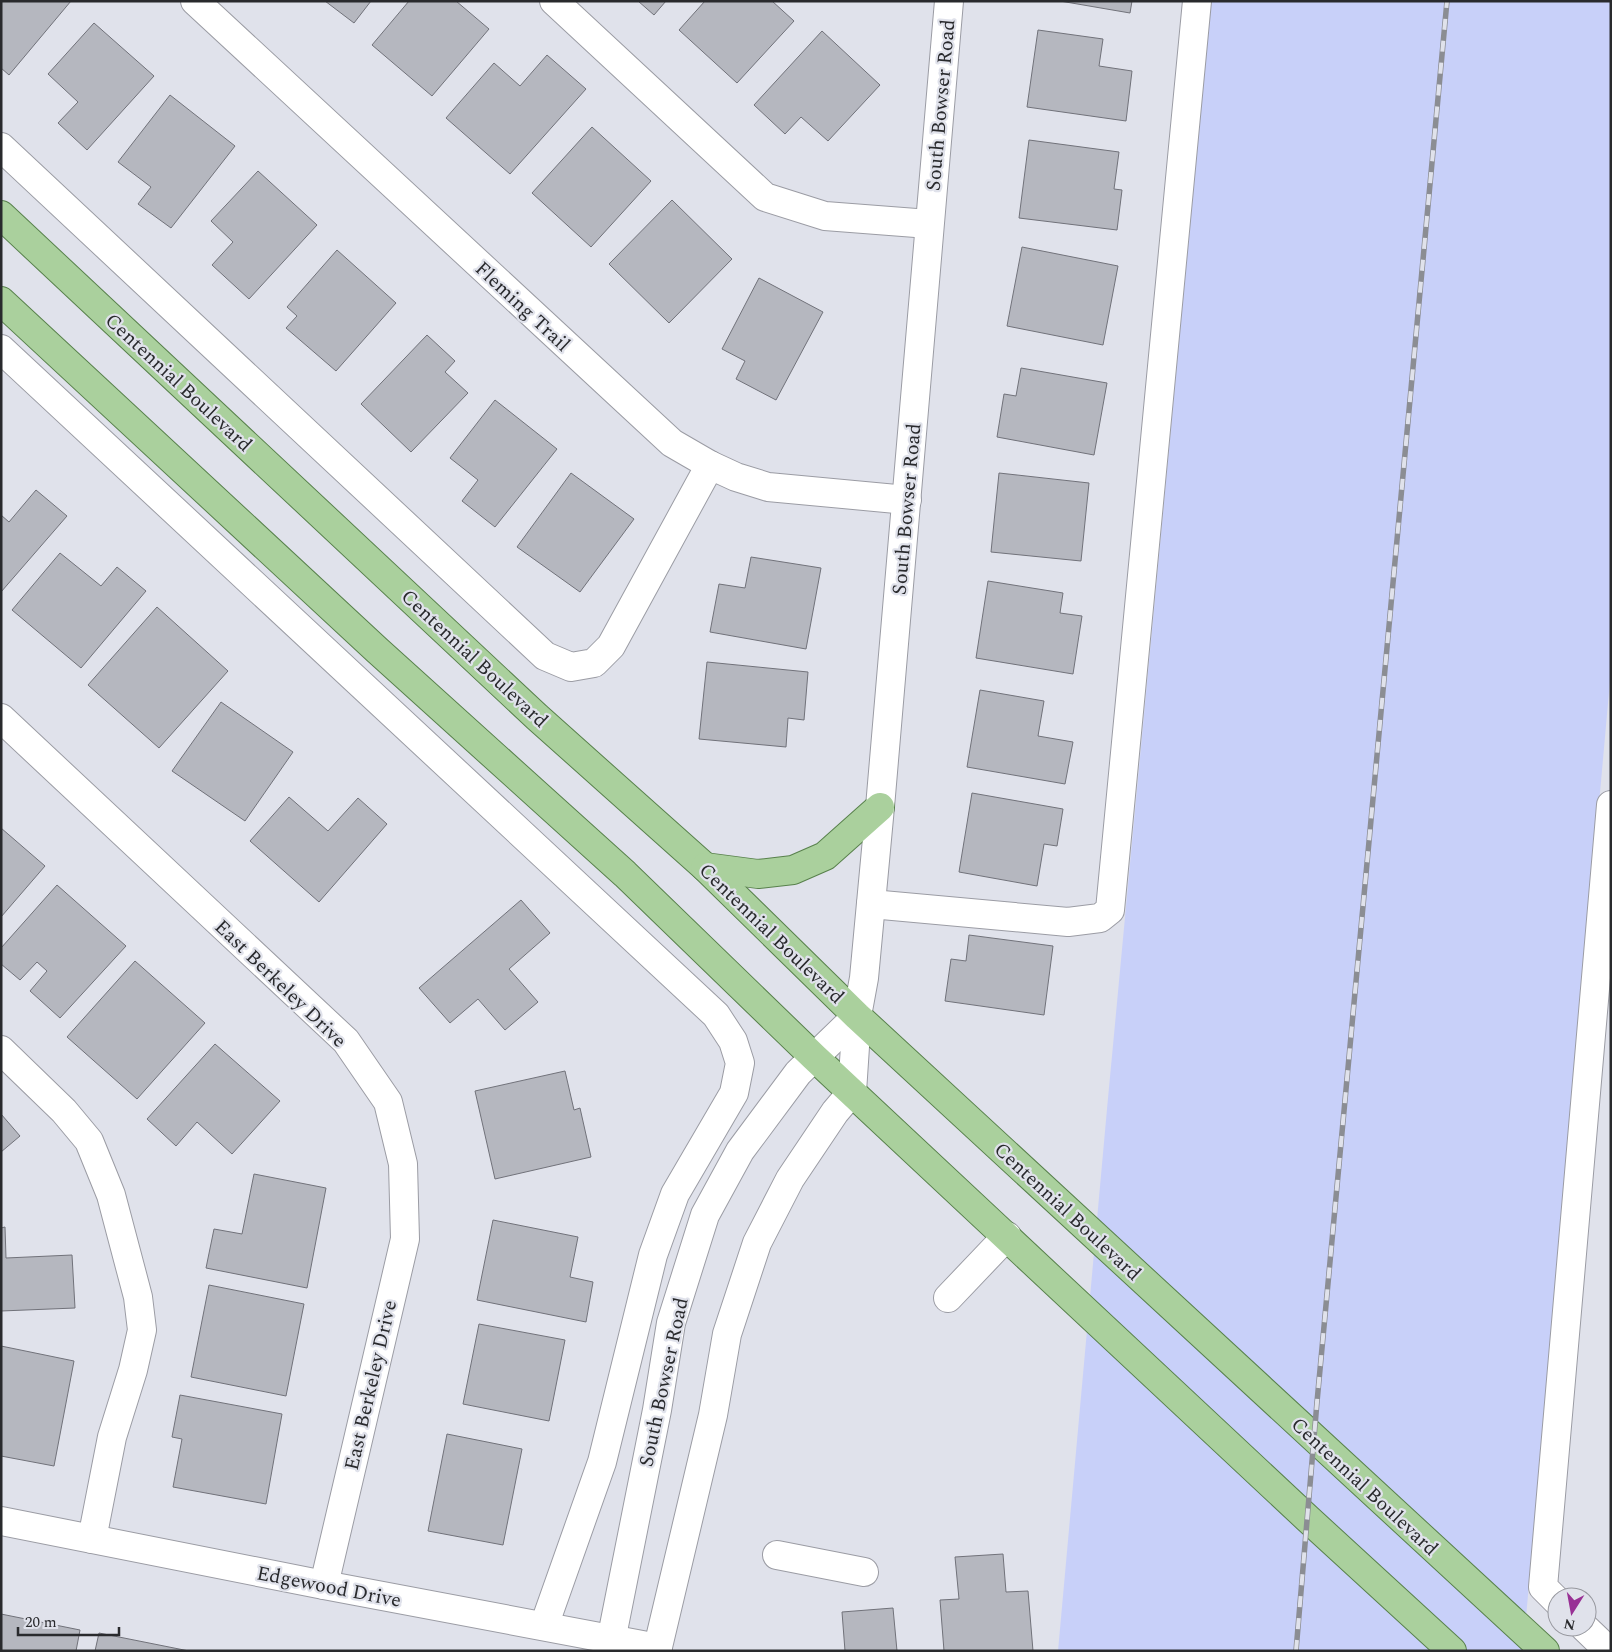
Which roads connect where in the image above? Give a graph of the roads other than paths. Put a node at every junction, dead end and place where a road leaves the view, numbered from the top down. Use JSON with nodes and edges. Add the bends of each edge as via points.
{"nodes":[{"id":1,"x":195,"y":1,"type":"edge"},
{"id":2,"x":554,"y":1,"type":"edge"},
{"id":3,"x":949,"y":1,"type":"edge"},
{"id":4,"x":1197,"y":1,"type":"edge"},
{"id":5,"x":1,"y":147,"type":"edge"},
{"id":6,"x":1,"y":215,"type":"edge"},
{"id":7,"x":929,"y":224,"type":"junction"},
{"id":8,"x":1,"y":302,"type":"edge"},
{"id":9,"x":1,"y":349,"type":"edge"},
{"id":10,"x":710,"y":466,"type":"junction"},
{"id":11,"x":907,"y":500,"type":"junction"},
{"id":12,"x":1,"y":718,"type":"edge"},
{"id":13,"x":1611,"y":805,"type":"edge"},
{"id":14,"x":880,"y":807,"type":"junction"},
{"id":15,"x":705,"y":867,"type":"junction"},
{"id":16,"x":871,"y":904,"type":"junction"},
{"id":17,"x":856,"y":1016,"type":"junction"},
{"id":18,"x":1,"y":1050,"type":"edge"},
{"id":19,"x":814,"y":1057,"type":"junction"},
{"id":20,"x":852,"y":1092,"type":"junction"},
{"id":21,"x":1007,"y":1236,"type":"junction"},
{"id":22,"x":948,"y":1298,"type":"dead end"},
{"id":23,"x":1,"y":1521,"type":"edge"},
{"id":24,"x":92,"y":1539,"type":"junction"},
{"id":25,"x":777,"y":1555,"type":"dead end"},
{"id":26,"x":864,"y":1572,"type":"dead end"},
{"id":27,"x":324,"y":1585,"type":"junction"},
{"id":28,"x":1547,"y":1591,"type":"edge"},
{"id":29,"x":544,"y":1626,"type":"junction"},
{"id":30,"x":1594,"y":1637,"type":"edge"},
{"id":31,"x":610,"y":1645,"type":"edge"},
{"id":32,"x":658,"y":1649,"type":"edge"},
{"id":33,"x":1452,"y":1651,"type":"edge"},
{"id":34,"x":1544,"y":1651,"type":"edge"},
{"id":35,"x":1609,"y":1651,"type":"edge"}],
"edges":[{"from":1,"to":10,"type":"street","name":"Fleming Trail","via":[[672,443]]},
{"from":2,"to":7,"type":"street","via":[[765,197],[824,216]]},
{"from":3,"to":7,"type":"street","name":"South Bowser Road"},
{"from":4,"to":16,"type":"street","via":[[1110,910],[1100,918],[1068,922]]},
{"from":5,"to":10,"type":"street","via":[[545,656],[571,667],[594,663],[611,646]]},
{"from":6,"to":15,"type":"main road","name":"Centennial Boulevard","via":[[538,717]]},
{"from":7,"to":11,"type":"street","name":"South Bowser Road"},
{"from":8,"to":19,"type":"main road","via":[[624,874]]},
{"from":9,"to":29,"type":"street","via":[[716,1015],[732,1041],[740,1063],[734,1093],[675,1194],[653,1256],[602,1462]]},
{"from":10,"to":11,"type":"street","name":"Fleming Trail","via":[[768,487]]},
{"from":11,"to":14,"type":"street","name":"South Bowser Road"},
{"from":12,"to":27,"type":"street","name":"East Berkeley Drive","via":[[346,1041],[388,1102],[403,1164],[405,1239]]},
{"from":13,"to":28,"type":"street","via":[[1543,1587]]},
{"from":14,"to":15,"type":"main road","via":[[825,856],[793,870],[758,874]]},
{"from":14,"to":16,"type":"street","name":"South Bowser Road"},
{"from":15,"to":17,"type":"main road","name":"Centennial Boulevard"},
{"from":16,"to":17,"type":"street","name":"South Bowser Road","via":[[864,978]]},
{"from":17,"to":19,"type":"street","name":"South Bowser Road"},
{"from":17,"to":20,"type":"street","name":"South Bowser Road"},
{"from":17,"to":34,"type":"main road","name":"Centennial Boulevard"},
{"from":18,"to":24,"type":"street","via":[[64,1111],[89,1141],[111,1194],[138,1297],[142,1330],[112,1438]]},
{"from":19,"to":20,"type":"main road"},
{"from":19,"to":31,"type":"street","name":"South Bowser Road","via":[[798,1073],[740,1150],[705,1216],[672,1323]]},
{"from":20,"to":21,"type":"main road"},
{"from":20,"to":32,"type":"street","via":[[790,1179],[757,1243],[726,1334],[713,1415]]},
{"from":21,"to":22,"type":"street"},
{"from":21,"to":33,"type":"main road"},
{"from":23,"to":24,"type":"street","name":"Edgewood Drive"},
{"from":24,"to":27,"type":"street","name":"Edgewood Drive"},
{"from":25,"to":26,"type":"street"},
{"from":27,"to":29,"type":"street","name":"Edgewood Drive"},
{"from":29,"to":31,"type":"street","name":"Edgewood Drive"},
{"from":30,"to":35,"type":"street"},
{"from":31,"to":32,"type":"street","name":"Edgewood Drive"}]}
